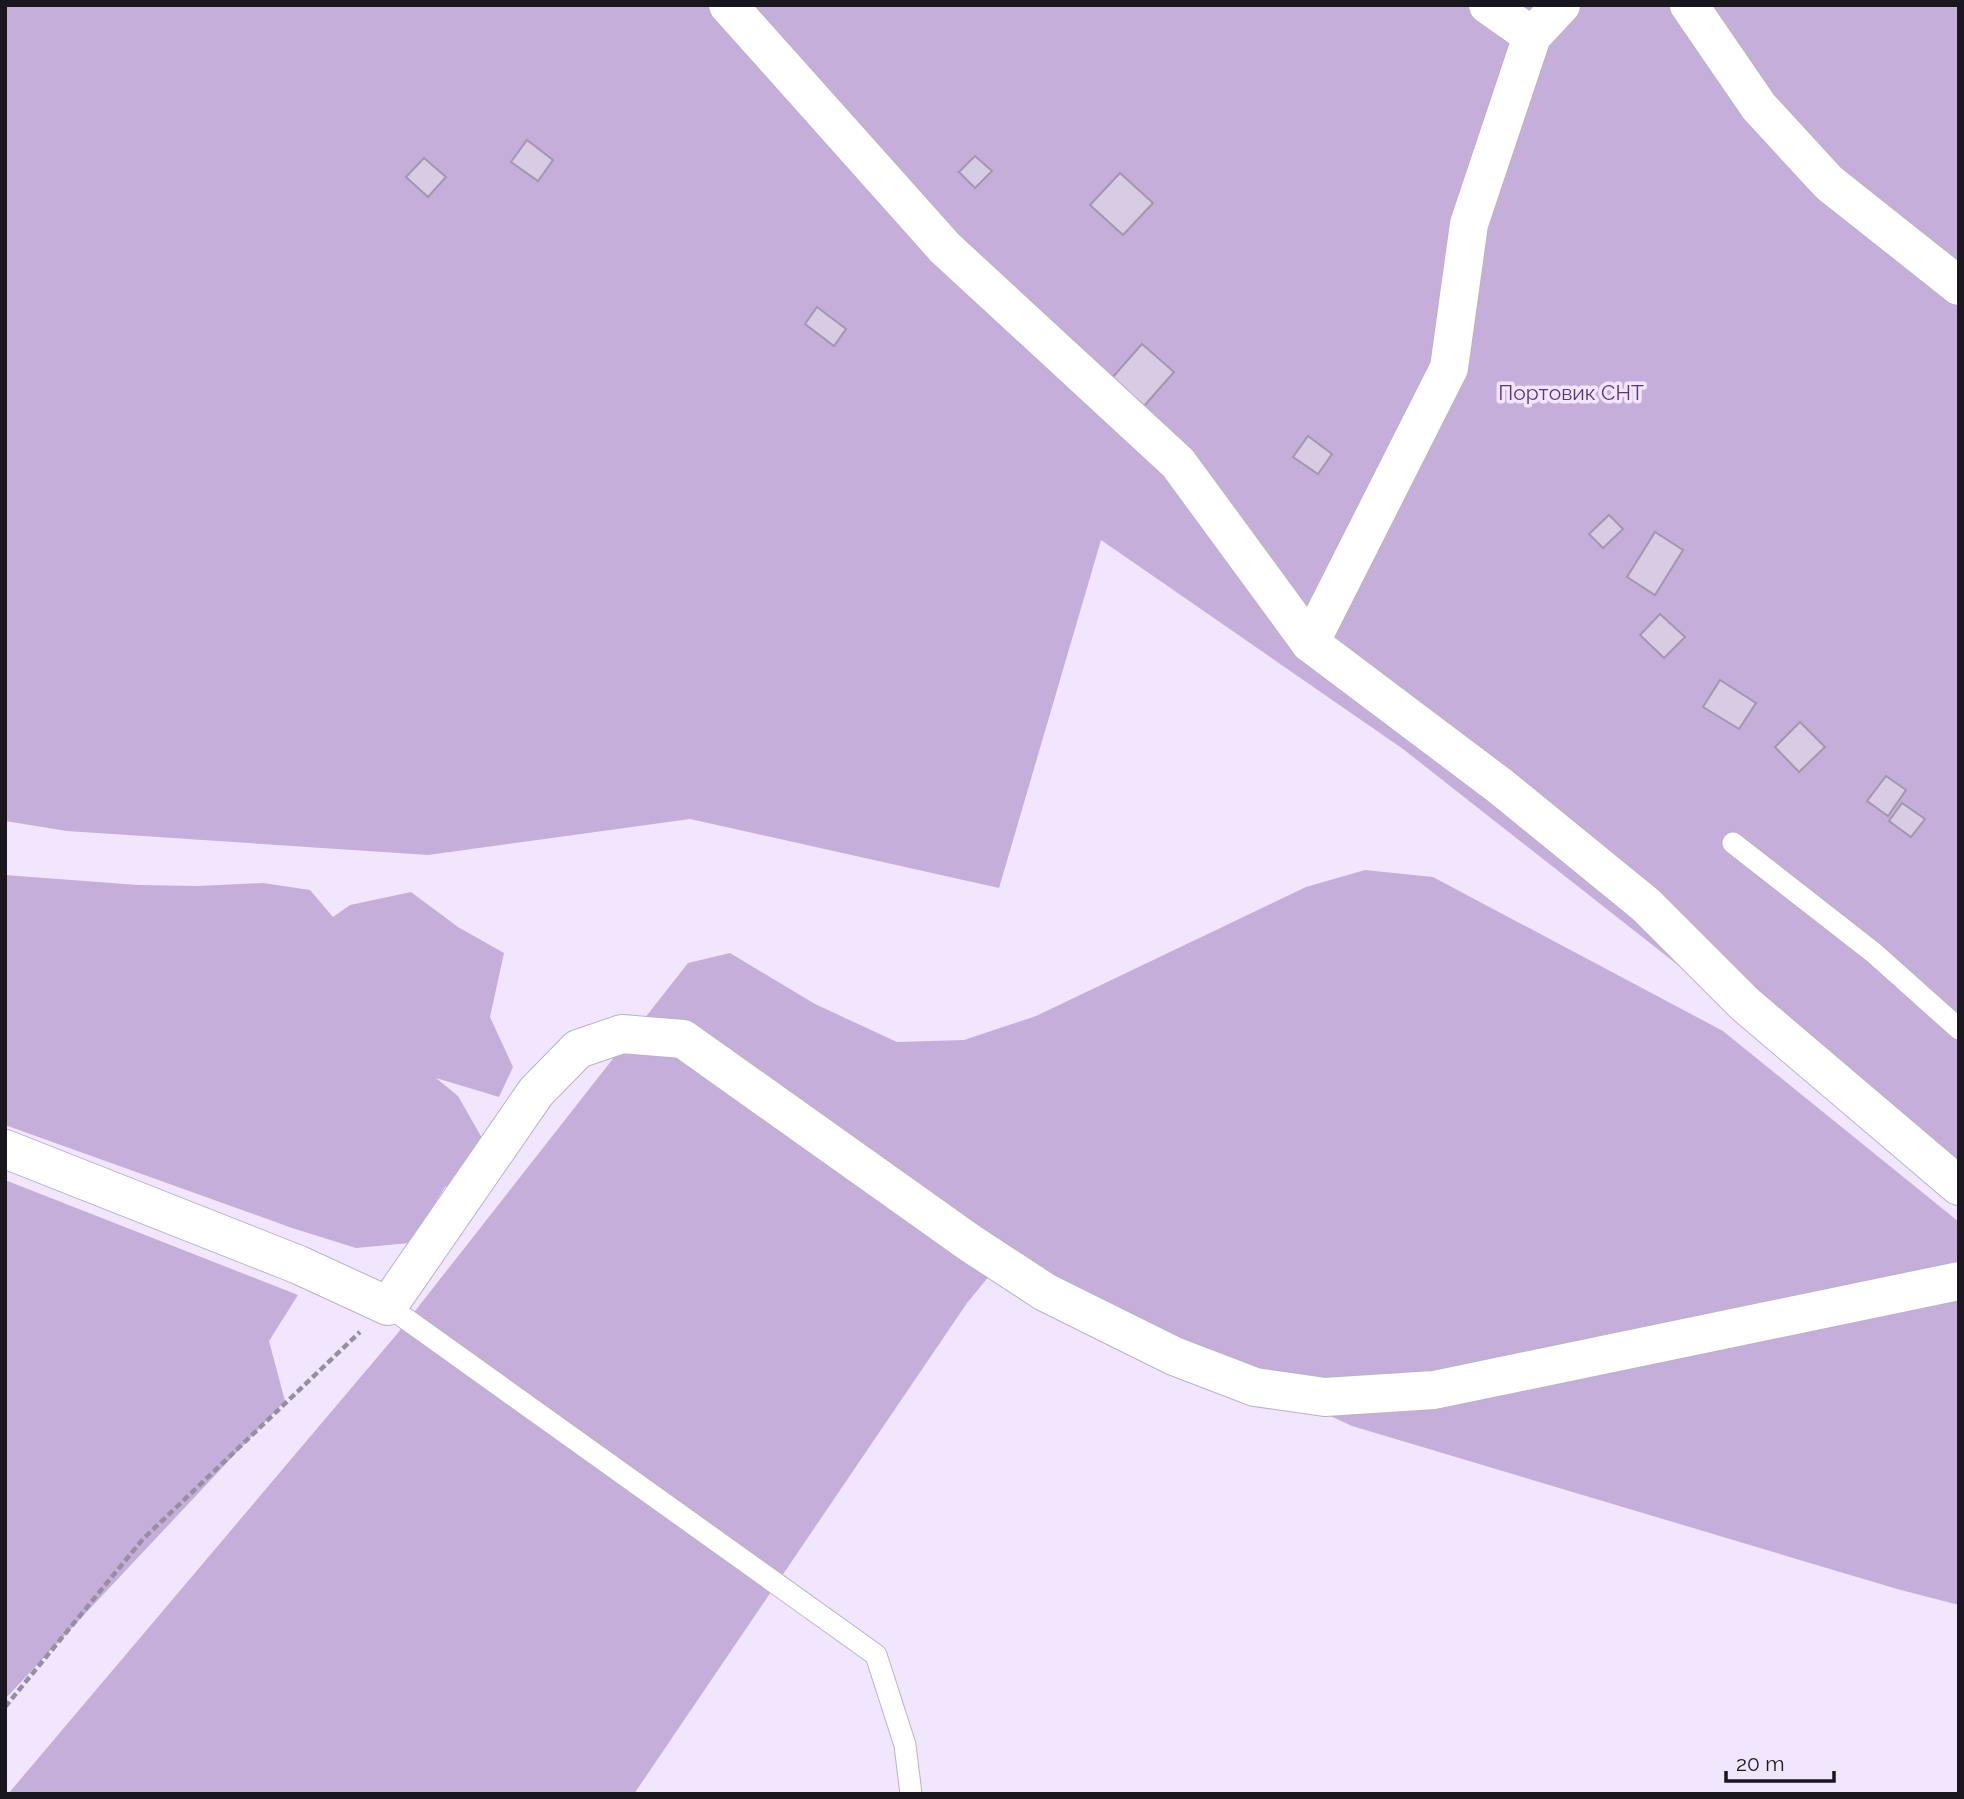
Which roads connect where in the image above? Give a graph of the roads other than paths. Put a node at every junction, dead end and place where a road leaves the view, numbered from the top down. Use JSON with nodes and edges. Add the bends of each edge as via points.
{"nodes":[{"id":1,"x":728,"y":5,"type":"edge"},
{"id":2,"x":1488,"y":5,"type":"edge"},
{"id":3,"x":1561,"y":5,"type":"edge"},
{"id":4,"x":1689,"y":5,"type":"edge"},
{"id":5,"x":1532,"y":36,"type":"junction"},
{"id":6,"x":1959,"y":286,"type":"edge"},
{"id":7,"x":1310,"y":643,"type":"junction"},
{"id":8,"x":1733,"y":844,"type":"dead end"},
{"id":9,"x":1959,"y":1029,"type":"edge"},
{"id":10,"x":5,"y":1149,"type":"edge"},
{"id":11,"x":1959,"y":1185,"type":"edge"},
{"id":12,"x":1959,"y":1280,"type":"edge"},
{"id":13,"x":388,"y":1306,"type":"junction"},
{"id":14,"x":911,"y":1794,"type":"edge"}],
"edges":[{"from":1,"to":7,"type":"street","via":[[945,248],[1178,463]]},
{"from":2,"to":5,"type":"street"},
{"from":3,"to":5,"type":"street"},
{"from":4,"to":6,"type":"street","via":[[1759,107],[1829,183]]},
{"from":5,"to":7,"type":"street","via":[[1469,224],[1449,368]]},
{"from":7,"to":11,"type":"street","via":[[1500,786],[1646,905],[1745,1003]]},
{"from":8,"to":9,"type":"lane","via":[[1874,953]]},
{"from":10,"to":13,"type":"street","via":[[299,1265]]},
{"from":12,"to":13,"type":"street","via":[[1434,1390],[1325,1397],[1255,1387],[1174,1356],[1045,1292],[683,1039],[622,1034],[578,1049],[536,1092]]},
{"from":13,"to":14,"type":"lane","via":[[876,1655],[905,1745]]}]}
